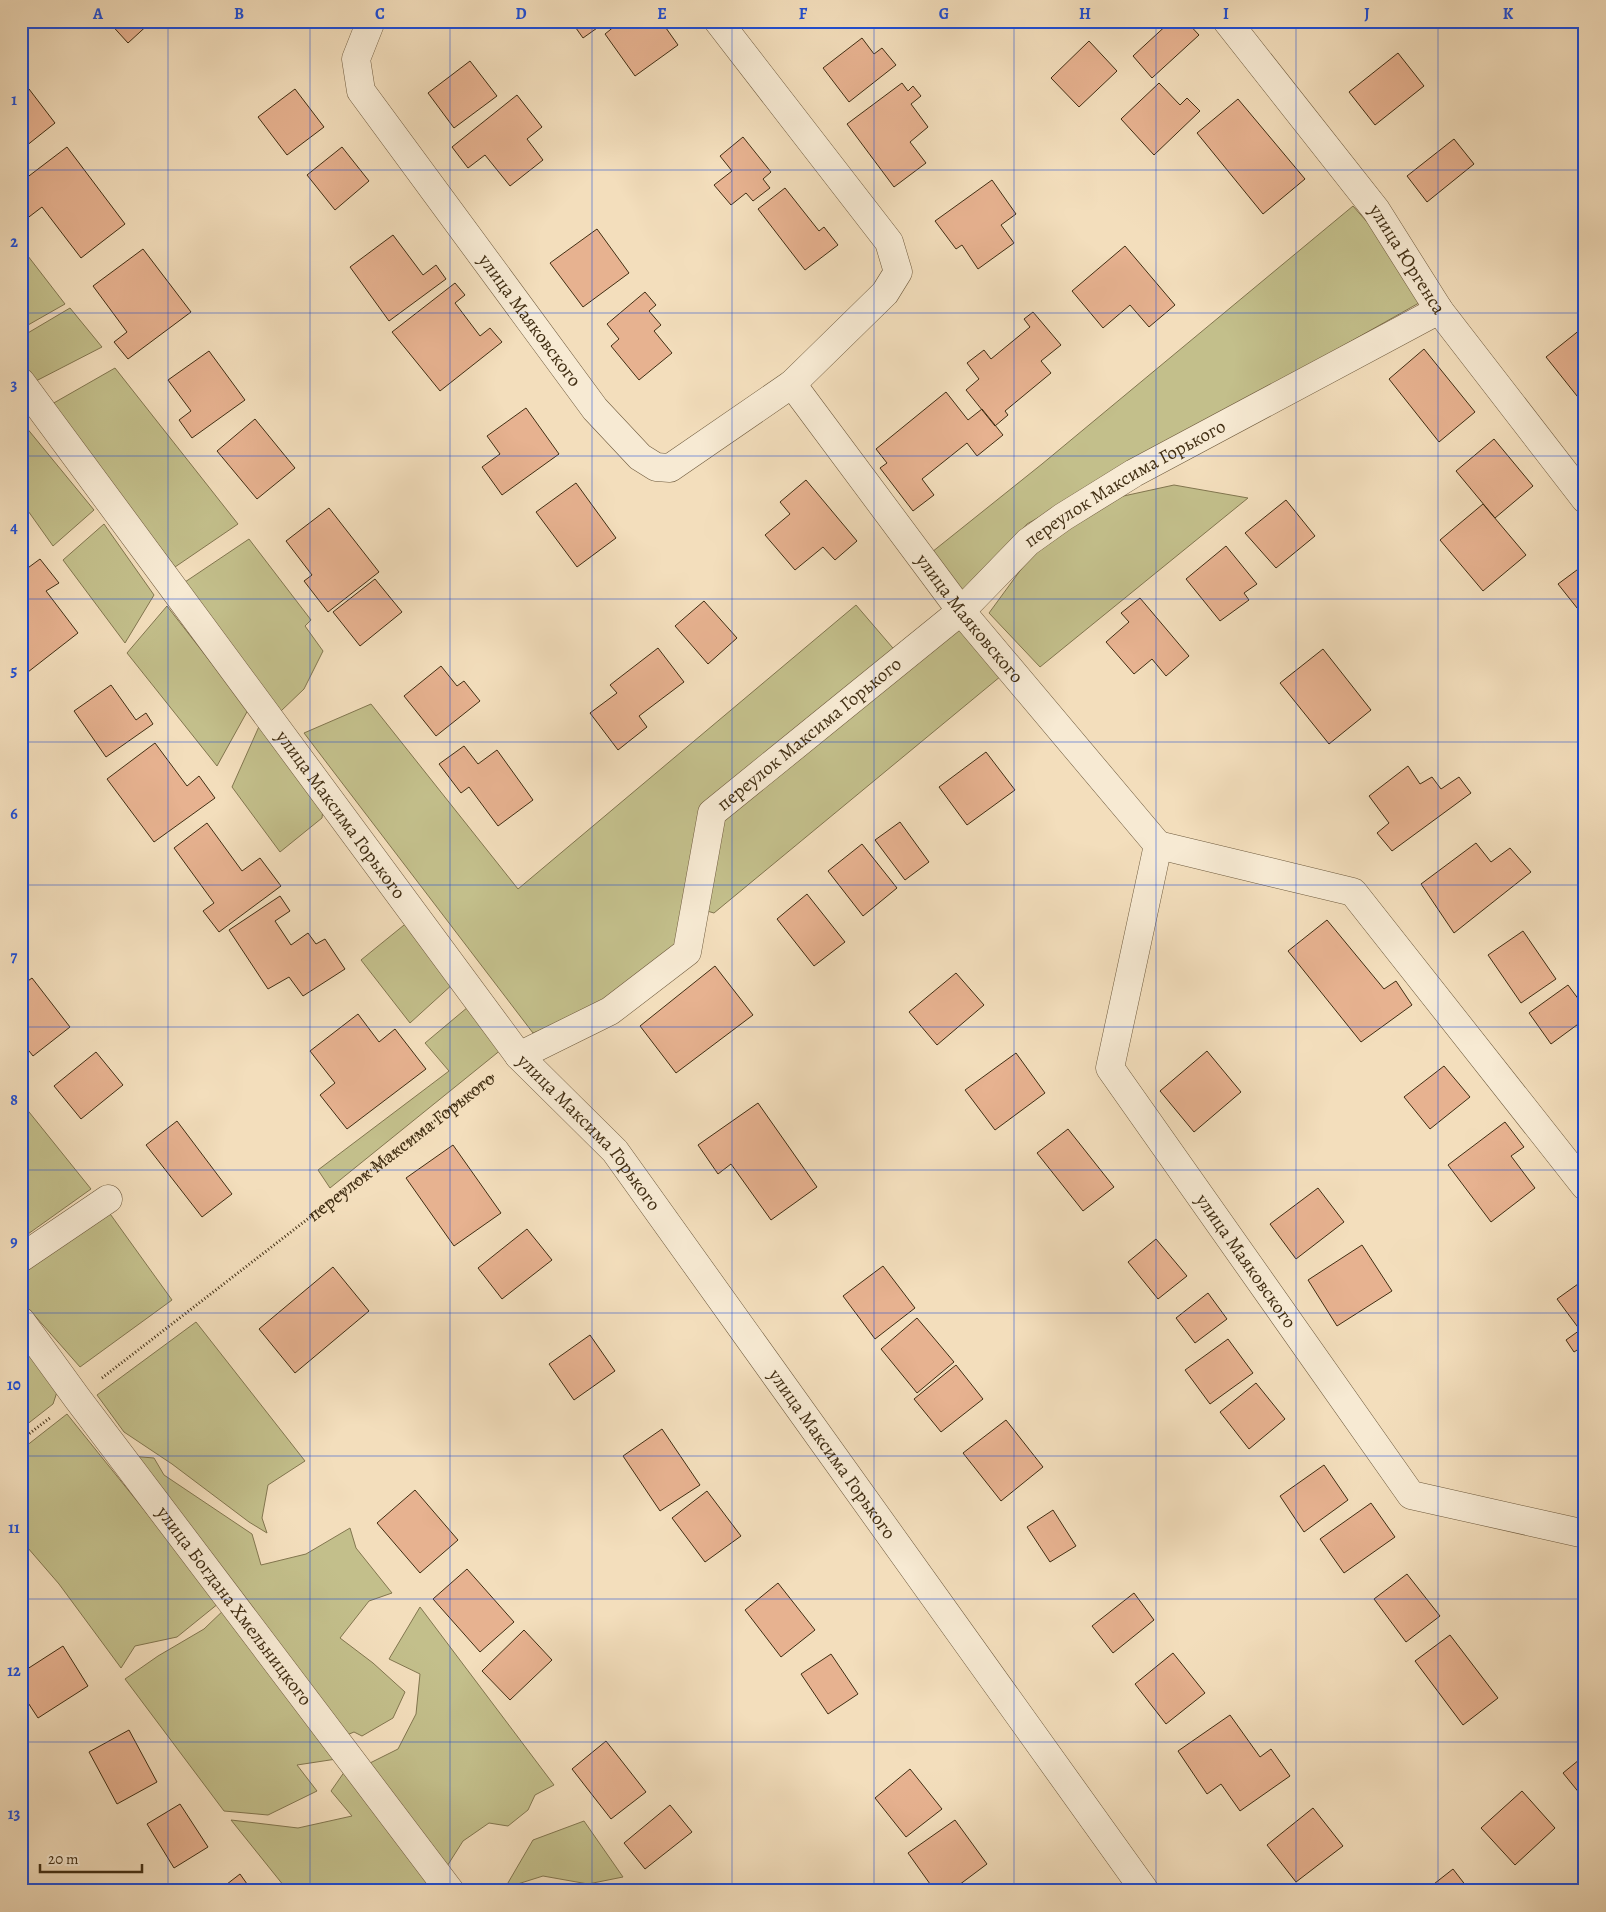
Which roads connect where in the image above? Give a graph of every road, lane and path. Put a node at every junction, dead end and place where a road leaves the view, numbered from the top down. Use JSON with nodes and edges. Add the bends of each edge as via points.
{"nodes":[{"id":1,"x":371,"y":21,"type":"edge"},
{"id":2,"x":718,"y":21,"type":"edge"},
{"id":3,"x":1227,"y":21,"type":"edge"},
{"id":4,"x":1439,"y":310,"type":"junction"},
{"id":5,"x":21,"y":382,"type":"edge"},
{"id":6,"x":792,"y":384,"type":"junction"},
{"id":7,"x":1585,"y":499,"type":"edge"},
{"id":8,"x":961,"y":611,"type":"junction"},
{"id":9,"x":1158,"y":845,"type":"junction"},
{"id":10,"x":519,"y":1056,"type":"junction"},
{"id":11,"x":1585,"y":1186,"type":"edge"},
{"id":12,"x":108,"y":1199,"type":"dead end"},
{"id":13,"x":21,"y":1258,"type":"edge"},
{"id":14,"x":21,"y":1321,"type":"edge"},
{"id":15,"x":77,"y":1398,"type":"junction"},
{"id":16,"x":21,"y":1440,"type":"edge"},
{"id":17,"x":1585,"y":1534,"type":"edge"},
{"id":18,"x":450,"y":1891,"type":"edge"},
{"id":19,"x":1145,"y":1891,"type":"edge"}],
"edges":[{"from":1,"to":6,"type":"street","name":"улица Маяковского","via":[[356,60],[361,91],[595,408],[640,457],[656,467],[670,468]]},
{"from":2,"to":6,"type":"street","name":"улица Маяковского","via":[[889,242],[898,272],[885,293]]},
{"from":3,"to":4,"type":"street","name":"улица Юргенса","via":[[1376,210]]},
{"from":4,"to":7,"type":"street","name":"улица Юргенса"},
{"from":4,"to":8,"type":"street","name":"переулок Максима Горького","via":[[1134,473],[1063,517],[1028,542]]},
{"from":5,"to":10,"type":"street","name":"улица Максима Горького"},
{"from":6,"to":8,"type":"street","name":"улица Маяковского"},
{"from":8,"to":9,"type":"street","name":"улица Маяковского"},
{"from":8,"to":10,"type":"street","name":"переулок Максима Горького","via":[[712,813],[688,952],[610,1011]]},
{"from":9,"to":11,"type":"street","via":[[1352,892]]},
{"from":9,"to":17,"type":"street","name":"улица Маяковского","via":[[1110,1068],[1411,1495]]},
{"from":10,"to":15,"type":"path","name":"переулок Максима Горького"},
{"from":10,"to":19,"type":"street","name":"улица Максима Горького","via":[[615,1151]]},
{"from":12,"to":13,"type":"street"},
{"from":14,"to":15,"type":"street","name":"улица Богдана Хмельницкого"},
{"from":15,"to":16,"type":"path","name":"переулок Максима Горького"},
{"from":15,"to":18,"type":"street","name":"улица Богдана Хмельницкого"}]}
